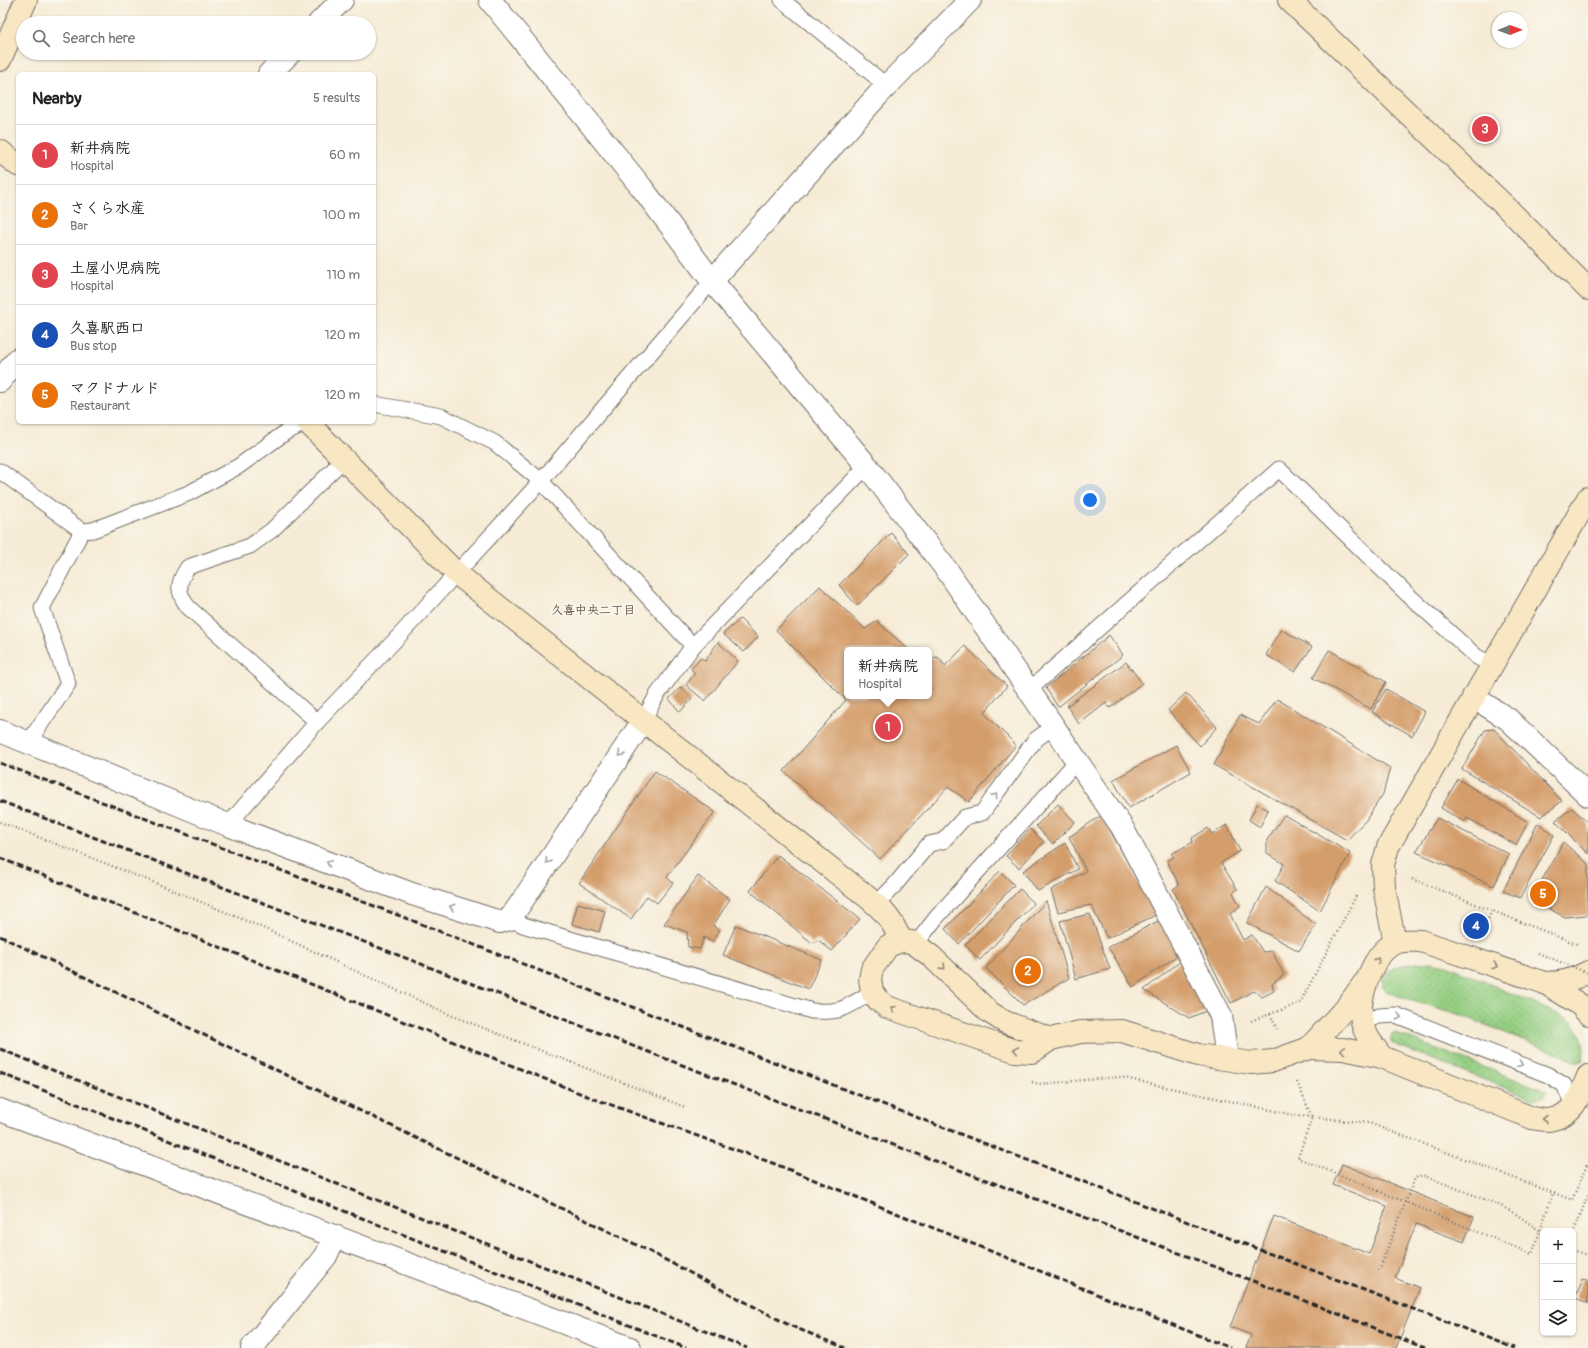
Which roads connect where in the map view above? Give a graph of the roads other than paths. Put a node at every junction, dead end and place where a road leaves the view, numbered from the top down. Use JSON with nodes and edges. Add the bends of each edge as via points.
{"nodes":[{"id":1,"x":26,"y":0,"type":"edge"},
{"id":2,"x":342,"y":0,"type":"edge"},
{"id":3,"x":490,"y":0,"type":"edge"},
{"id":4,"x":782,"y":0,"type":"edge"},
{"id":5,"x":970,"y":0,"type":"edge"},
{"id":6,"x":1289,"y":0,"type":"edge"},
{"id":7,"x":19,"y":16,"type":"edge"},
{"id":8,"x":326,"y":16,"type":"edge"},
{"id":9,"x":16,"y":23,"type":"edge"},
{"id":10,"x":0,"y":60,"type":"edge"},
{"id":11,"x":283,"y":60,"type":"edge"},
{"id":12,"x":271,"y":72,"type":"edge"},
{"id":13,"x":887,"y":86,"type":"junction"},
{"id":14,"x":0,"y":151,"type":"edge"},
{"id":15,"x":16,"y":163,"type":"edge"},
{"id":16,"x":712,"y":281,"type":"junction"},
{"id":17,"x":1588,"y":289,"type":"edge"},
{"id":18,"x":16,"y":361,"type":"edge"},
{"id":19,"x":0,"y":381,"type":"edge"},
{"id":20,"x":376,"y":404,"type":"edge"},
{"id":21,"x":303,"y":424,"type":"edge"},
{"id":22,"x":309,"y":424,"type":"edge"},
{"id":23,"x":344,"y":460,"type":"junction"},
{"id":24,"x":867,"y":466,"type":"junction"},
{"id":25,"x":0,"y":470,"type":"edge"},
{"id":26,"x":541,"y":481,"type":"junction"},
{"id":27,"x":1588,"y":498,"type":"edge"},
{"id":28,"x":82,"y":531,"type":"junction"},
{"id":29,"x":456,"y":573,"type":"junction"},
{"id":30,"x":693,"y":646,"type":"junction"},
{"id":31,"x":1493,"y":665,"type":"junction"},
{"id":32,"x":1029,"y":690,"type":"junction"},
{"id":33,"x":1473,"y":697,"type":"junction"},
{"id":34,"x":642,"y":721,"type":"junction"},
{"id":35,"x":317,"y":722,"type":"junction"},
{"id":36,"x":1054,"y":726,"type":"junction"},
{"id":37,"x":0,"y":731,"type":"edge"},
{"id":38,"x":28,"y":742,"type":"junction"},
{"id":39,"x":1077,"y":761,"type":"junction"},
{"id":40,"x":1588,"y":795,"type":"edge"},
{"id":41,"x":228,"y":825,"type":"junction"},
{"id":42,"x":876,"y":904,"type":"junction"},
{"id":43,"x":510,"y":918,"type":"junction"},
{"id":44,"x":1395,"y":943,"type":"junction"},
{"id":45,"x":909,"y":944,"type":"junction"},
{"id":46,"x":1588,"y":972,"type":"edge"},
{"id":47,"x":1366,"y":980,"type":"junction"},
{"id":48,"x":1545,"y":983,"type":"junction"},
{"id":49,"x":872,"y":992,"type":"junction"},
{"id":50,"x":1588,"y":1014,"type":"edge"},
{"id":51,"x":1362,"y":1022,"type":"junction"},
{"id":52,"x":1051,"y":1039,"type":"junction"},
{"id":53,"x":1309,"y":1048,"type":"junction"},
{"id":54,"x":1382,"y":1057,"type":"junction"},
{"id":55,"x":1227,"y":1058,"type":"junction"},
{"id":56,"x":1588,"y":1076,"type":"edge"},
{"id":57,"x":1574,"y":1107,"type":"junction"},
{"id":58,"x":0,"y":1110,"type":"edge"},
{"id":59,"x":335,"y":1236,"type":"junction"},
{"id":60,"x":252,"y":1348,"type":"edge"},
{"id":61,"x":630,"y":1348,"type":"edge"}],
"edges":[{"from":1,"to":7,"type":"street"},
{"from":2,"to":8,"type":"street"},
{"from":3,"to":16,"type":"street","via":[[642,188]]},
{"from":4,"to":13,"type":"lane"},
{"from":5,"to":13,"type":"street"},
{"from":6,"to":17,"type":"street"},
{"from":9,"to":10,"type":"street"},
{"from":11,"to":12,"type":"street"},
{"from":13,"to":16,"type":"street"},
{"from":14,"to":15,"type":"street"},
{"from":16,"to":24,"type":"street"},
{"from":16,"to":26,"type":"lane"},
{"from":18,"to":19,"type":"street"},
{"from":20,"to":26,"type":"lane","via":[[441,416],[495,443]]},
{"from":21,"to":28,"type":"lane","via":[[286,432],[239,466],[189,493],[93,530]]},
{"from":22,"to":23,"type":"street"},
{"from":23,"to":29,"type":"street"},
{"from":23,"to":35,"type":"lane","via":[[272,530],[250,546],[188,567],[182,575],[180,585],[181,596],[188,607]]},
{"from":24,"to":30,"type":"lane"},
{"from":24,"to":32,"type":"street","via":[[949,573]]},
{"from":25,"to":28,"type":"lane"},
{"from":26,"to":29,"type":"lane"},
{"from":26,"to":30,"type":"lane"},
{"from":27,"to":31,"type":"street"},
{"from":28,"to":38,"type":"lane","via":[[42,608],[68,684]]},
{"from":29,"to":34,"type":"street"},
{"from":29,"to":35,"type":"lane"},
{"from":30,"to":34,"type":"lane","via":[[657,695]]},
{"from":31,"to":32,"type":"lane","via":[[1477,657],[1406,593],[1279,469]]},
{"from":31,"to":33,"type":"street"},
{"from":32,"to":36,"type":"street"},
{"from":33,"to":40,"type":"street","via":[[1508,719]]},
{"from":33,"to":44,"type":"street","via":[[1388,847],[1383,865],[1384,888]]},
{"from":34,"to":42,"type":"street"},
{"from":34,"to":43,"type":"street","one_way":true},
{"from":35,"to":41,"type":"lane"},
{"from":36,"to":39,"type":"street"},
{"from":42,"to":36,"type":"lane","one_way":true,"via":[[929,844],[943,841],[965,817],[982,813],[1036,740]]},
{"from":37,"to":38,"type":"street"},
{"from":38,"to":41,"type":"street"},
{"from":39,"to":45,"type":"lane","via":[[922,936]]},
{"from":39,"to":55,"type":"street","via":[[1122,827],[1220,1016]]},
{"from":43,"to":41,"type":"street","one_way":true,"via":[[500,922],[412,894]]},
{"from":42,"to":45,"type":"street"},
{"from":43,"to":49,"type":"lane","via":[[523,925],[812,1011],[828,1012],[843,1009]]},
{"from":47,"to":44,"type":"street","one_way":true,"via":[[1382,953]]},
{"from":44,"to":48,"type":"street","one_way":true,"via":[[1421,941]]},
{"from":45,"to":49,"type":"street","via":[[888,946],[872,968]]},
{"from":45,"to":52,"type":"street","one_way":true,"via":[[931,956],[989,1012],[1005,1022]]},
{"from":46,"to":48,"type":"street","via":[[1571,980]]},
{"from":47,"to":51,"type":"street"},
{"from":47,"to":53,"type":"street","via":[[1348,1005]]},
{"from":48,"to":50,"type":"street","via":[[1578,1004]]},
{"from":52,"to":49,"type":"street","one_way":true,"via":[[1032,1052],[1015,1051],[887,1007]]},
{"from":51,"to":54,"type":"street","via":[[1370,1041]]},
{"from":51,"to":57,"type":"lane","one_way":true,"via":[[1379,1016],[1396,1015],[1541,1072],[1564,1085]]},
{"from":52,"to":55,"type":"street","via":[[1080,1032],[1122,1031],[1198,1055]]},
{"from":54,"to":53,"type":"street","one_way":true,"via":[[1343,1049]]},
{"from":53,"to":55,"type":"street","via":[[1273,1061],[1251,1063]]},
{"from":57,"to":54,"type":"street","one_way":true,"via":[[1564,1115],[1548,1120],[1532,1118]]},
{"from":56,"to":57,"type":"street"},
{"from":58,"to":59,"type":"street"},
{"from":59,"to":60,"type":"street","via":[[326,1256]]},
{"from":59,"to":61,"type":"street"}]}
